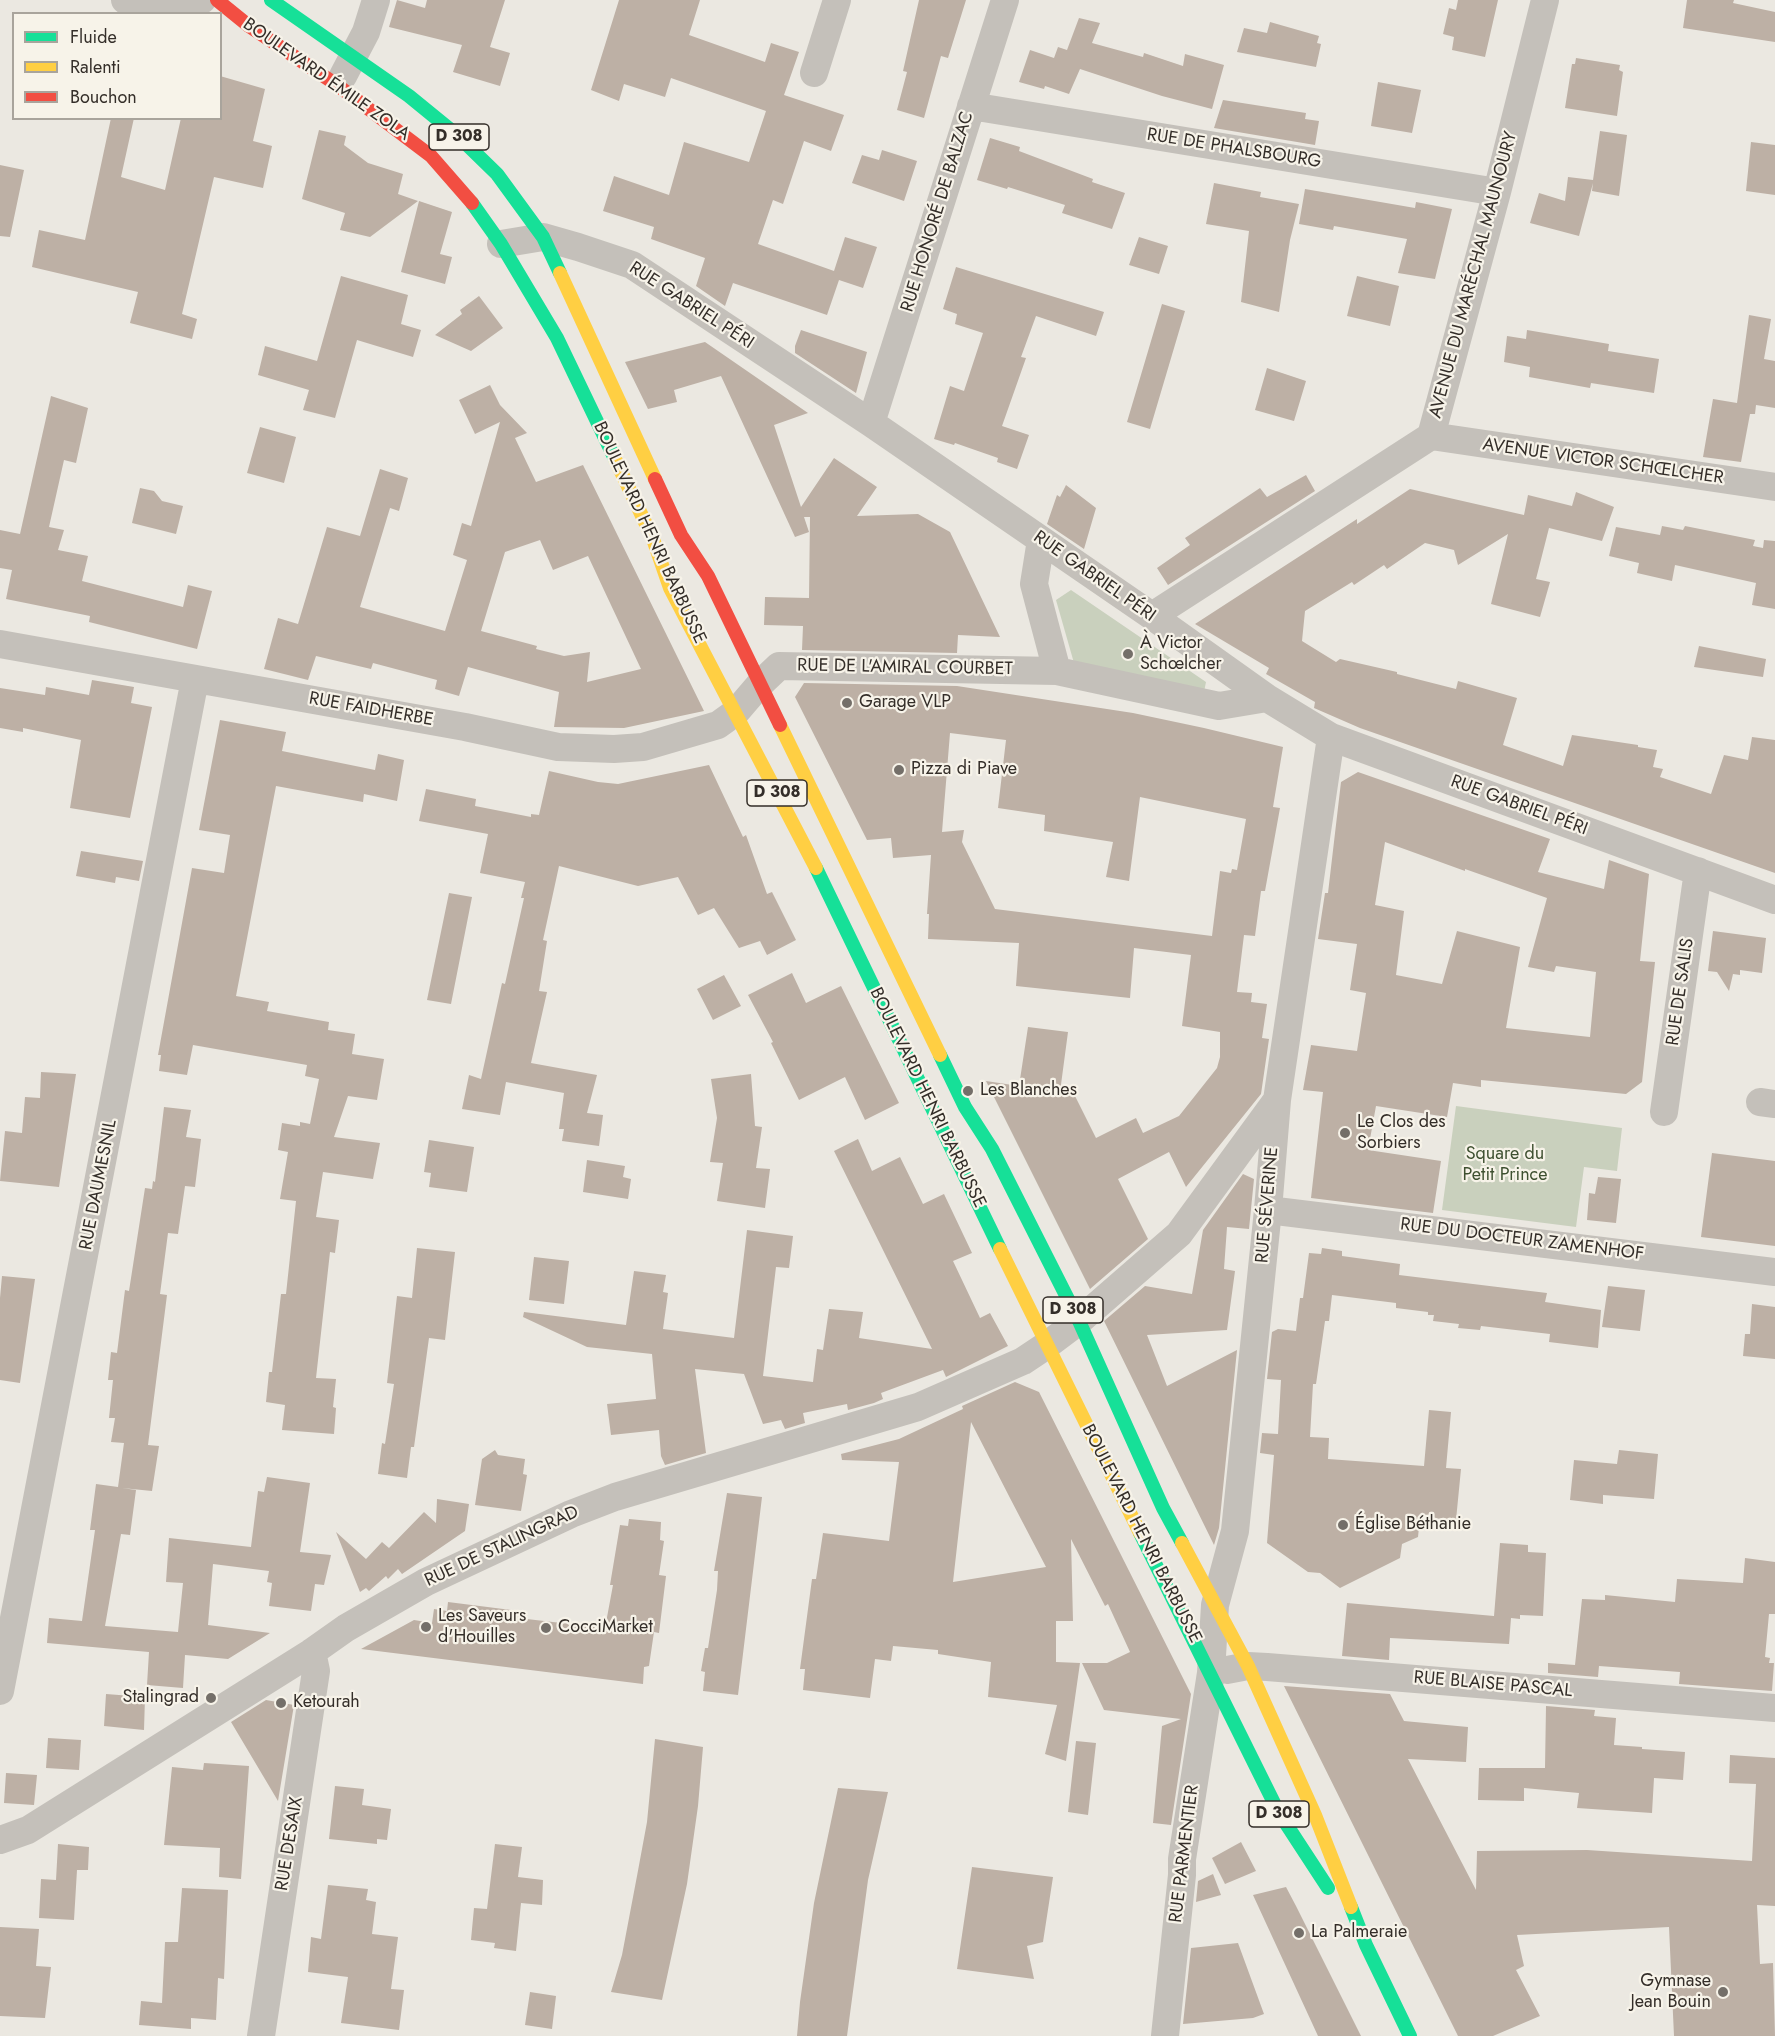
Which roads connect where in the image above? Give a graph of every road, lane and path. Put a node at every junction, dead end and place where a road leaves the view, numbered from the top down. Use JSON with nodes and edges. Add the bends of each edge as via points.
{"nodes":[{"id":1,"x":125,"y":0,"type":"edge"},
{"id":2,"x":202,"y":0,"type":"edge"},
{"id":3,"x":217,"y":0,"type":"edge"},
{"id":4,"x":271,"y":0,"type":"edge"},
{"id":5,"x":376,"y":0,"type":"edge"},
{"id":6,"x":837,"y":0,"type":"edge"},
{"id":7,"x":1005,"y":0,"type":"edge"},
{"id":8,"x":1545,"y":0,"type":"edge"},
{"id":9,"x":158,"y":12,"type":"edge"},
{"id":10,"x":174,"y":12,"type":"edge"},
{"id":11,"x":355,"y":57,"type":"junction"},
{"id":12,"x":814,"y":73,"type":"dead end"},
{"id":13,"x":337,"y":85,"type":"junction"},
{"id":14,"x":971,"y":106,"type":"junction"},
{"id":15,"x":1497,"y":192,"type":"junction"},
{"id":16,"x":543,"y":237,"type":"junction"},
{"id":17,"x":501,"y":244,"type":"junction"},
{"id":18,"x":871,"y":423,"type":"junction"},
{"id":19,"x":1431,"y":436,"type":"junction"},
{"id":20,"x":1775,"y":487,"type":"edge"},
{"id":21,"x":1041,"y":540,"type":"junction"},
{"id":22,"x":1152,"y":616,"type":"junction"},
{"id":23,"x":0,"y":644,"type":"edge"},
{"id":24,"x":1057,"y":671,"type":"junction"},
{"id":25,"x":195,"y":679,"type":"junction"},
{"id":26,"x":760,"y":684,"type":"junction"},
{"id":27,"x":1267,"y":698,"type":"junction"},
{"id":28,"x":736,"y":712,"type":"junction"},
{"id":29,"x":1331,"y":737,"type":"junction"},
{"id":30,"x":1698,"y":871,"type":"junction"},
{"id":31,"x":1775,"y":900,"type":"edge"},
{"id":32,"x":1277,"y":1100,"type":"junction"},
{"id":33,"x":1664,"y":1112,"type":"dead end"},
{"id":34,"x":1269,"y":1210,"type":"junction"},
{"id":35,"x":1775,"y":1272,"type":"edge"},
{"id":36,"x":1079,"y":1321,"type":"junction"},
{"id":37,"x":1047,"y":1346,"type":"junction"},
{"id":38,"x":1215,"y":1605,"type":"junction"},
{"id":39,"x":312,"y":1652,"type":"junction"},
{"id":40,"x":1248,"y":1666,"type":"junction"},
{"id":41,"x":1211,"y":1673,"type":"junction"},
{"id":42,"x":0,"y":1691,"type":"edge"},
{"id":43,"x":1775,"y":1708,"type":"edge"},
{"id":44,"x":0,"y":1840,"type":"edge"},
{"id":45,"x":1366,"y":1945,"type":"junction"},
{"id":46,"x":261,"y":2036,"type":"edge"},
{"id":47,"x":1165,"y":2036,"type":"edge"},
{"id":48,"x":1410,"y":2036,"type":"edge"}],
"edges":[{"from":1,"to":9,"type":"street"},
{"from":2,"to":10,"type":"street"},
{"from":3,"to":13,"type":"main road","name":"BOULEVARD ÉMILE ZOLA","number":"D 308"},
{"from":4,"to":11,"type":"main road","name":"BOULEVARD ÉMILE ZOLA","number":"D 308"},
{"from":5,"to":11,"type":"street"},
{"from":6,"to":12,"type":"street"},
{"from":7,"to":14,"type":"street","name":"RUE HONORÉ DE BALZAC"},
{"from":8,"to":15,"type":"street","name":"AVENUE DU MARÉCHAL MAUNOURY"},
{"from":11,"to":13,"type":"street"},
{"from":11,"to":16,"type":"main road","name":"BOULEVARD ÉMILE ZOLA","number":"D 308","via":[[458,136],[497,174]]},
{"from":13,"to":17,"type":"main road","name":"BOULEVARD ÉMILE ZOLA","number":"D 308","via":[[431,156],[466,195]]},
{"from":14,"to":15,"type":"street","name":"RUE DE PHALSBOURG"},
{"from":14,"to":18,"type":"street","name":"RUE HONORÉ DE BALZAC"},
{"from":15,"to":19,"type":"street","name":"AVENUE DU MARÉCHAL MAUNOURY"},
{"from":16,"to":17,"type":"street"},
{"from":16,"to":18,"type":"street","name":"RUE GABRIEL PÉRI","via":[[632,265]]},
{"from":16,"to":26,"type":"main road","name":"BOULEVARD HENRI BARBUSSE","number":"D 308","via":[[646,463],[681,535],[708,576]]},
{"from":17,"to":28,"type":"main road","name":"BOULEVARD HENRI BARBUSSE","number":"D 308","via":[[557,338],[653,539],[670,588]]},
{"from":18,"to":21,"type":"street","name":"RUE GABRIEL PÉRI"},
{"from":19,"to":20,"type":"street","name":"AVENUE VICTOR SCHŒLCHER"},
{"from":19,"to":22,"type":"street","name":"AVENUE DU MARÉCHAL MAUNOURY"},
{"from":21,"to":22,"type":"street","name":"RUE GABRIEL PÉRI"},
{"from":21,"to":24,"type":"street","via":[[1034,584]]},
{"from":22,"to":27,"type":"street","name":"RUE GABRIEL PÉRI"},
{"from":23,"to":25,"type":"street","name":"RUE FAIDHERBE"},
{"from":24,"to":26,"type":"street","name":"RUE DE L'AMIRAL COURBET","via":[[779,666]]},
{"from":24,"to":27,"type":"street","name":"RUE DE L'AMIRAL COURBET","via":[[1219,706]]},
{"from":25,"to":28,"type":"street","name":"RUE FAIDHERBE","via":[[558,747],[643,747],[718,725]]},
{"from":25,"to":42,"type":"street","name":"RUE DAUMESNIL"},
{"from":26,"to":28,"type":"street","name":"RUE DE L'AMIRAL COURBET"},
{"from":26,"to":36,"type":"main road","name":"BOULEVARD HENRI BARBUSSE","number":"D 308","via":[[965,1107],[992,1149]]},
{"from":27,"to":29,"type":"street","name":"RUE GABRIEL PÉRI"},
{"from":28,"to":37,"type":"main road","name":"BOULEVARD HENRI BARBUSSE","number":"D 308","via":[[827,890]]},
{"from":29,"to":30,"type":"street","name":"RUE GABRIEL PÉRI"},
{"from":29,"to":32,"type":"street","name":"RUE SÉVERINE"},
{"from":30,"to":31,"type":"street","name":"RUE GABRIEL PÉRI"},
{"from":30,"to":33,"type":"street","name":"RUE DE SALIS"},
{"from":32,"to":34,"type":"street","name":"RUE SÉVERINE"},
{"from":32,"to":36,"type":"street","name":"RUE DE STALINGRAD","via":[[1179,1234]]},
{"from":34,"to":35,"type":"street","name":"RUE DU DOCTEUR ZAMENHOF"},
{"from":34,"to":38,"type":"street","name":"RUE SÉVERINE","via":[[1235,1531]]},
{"from":36,"to":37,"type":"street","name":"RUE DE STALINGRAD"},
{"from":36,"to":38,"type":"main road","name":"BOULEVARD HENRI BARBUSSE","number":"D 308","via":[[1163,1508]]},
{"from":37,"to":39,"type":"street","name":"RUE DE STALINGRAD","via":[[1023,1361],[918,1407],[615,1497],[571,1514],[426,1582]]},
{"from":37,"to":41,"type":"main road","name":"BOULEVARD HENRI BARBUSSE","number":"D 308"},
{"from":38,"to":40,"type":"main road","name":"BOULEVARD HENRI BARBUSSE","number":"D 308"},
{"from":38,"to":41,"type":"street","name":"RUE SÉVERINE"},
{"from":39,"to":44,"type":"street","name":"RUE DE STALINGRAD","via":[[28,1830]]},
{"from":39,"to":46,"type":"street","name":"RUE DESAIX","via":[[316,1671]]},
{"from":40,"to":41,"type":"street","name":"RUE BLAISE PASCAL"},
{"from":40,"to":43,"type":"street","name":"RUE BLAISE PASCAL"},
{"from":40,"to":45,"type":"main road","name":"BOULEVARD HENRI BARBUSSE","number":"D 308","via":[[1315,1815]]},
{"from":41,"to":45,"type":"main road","name":"BOULEVARD HENRI BARBUSSE","number":"D 308","via":[[1278,1813]]},
{"from":41,"to":47,"type":"street","name":"RUE PARMENTIER","via":[[1182,1859]]},
{"from":45,"to":48,"type":"main road","name":"BOULEVARD HENRI BARBUSSE","number":"D 308"}]}
